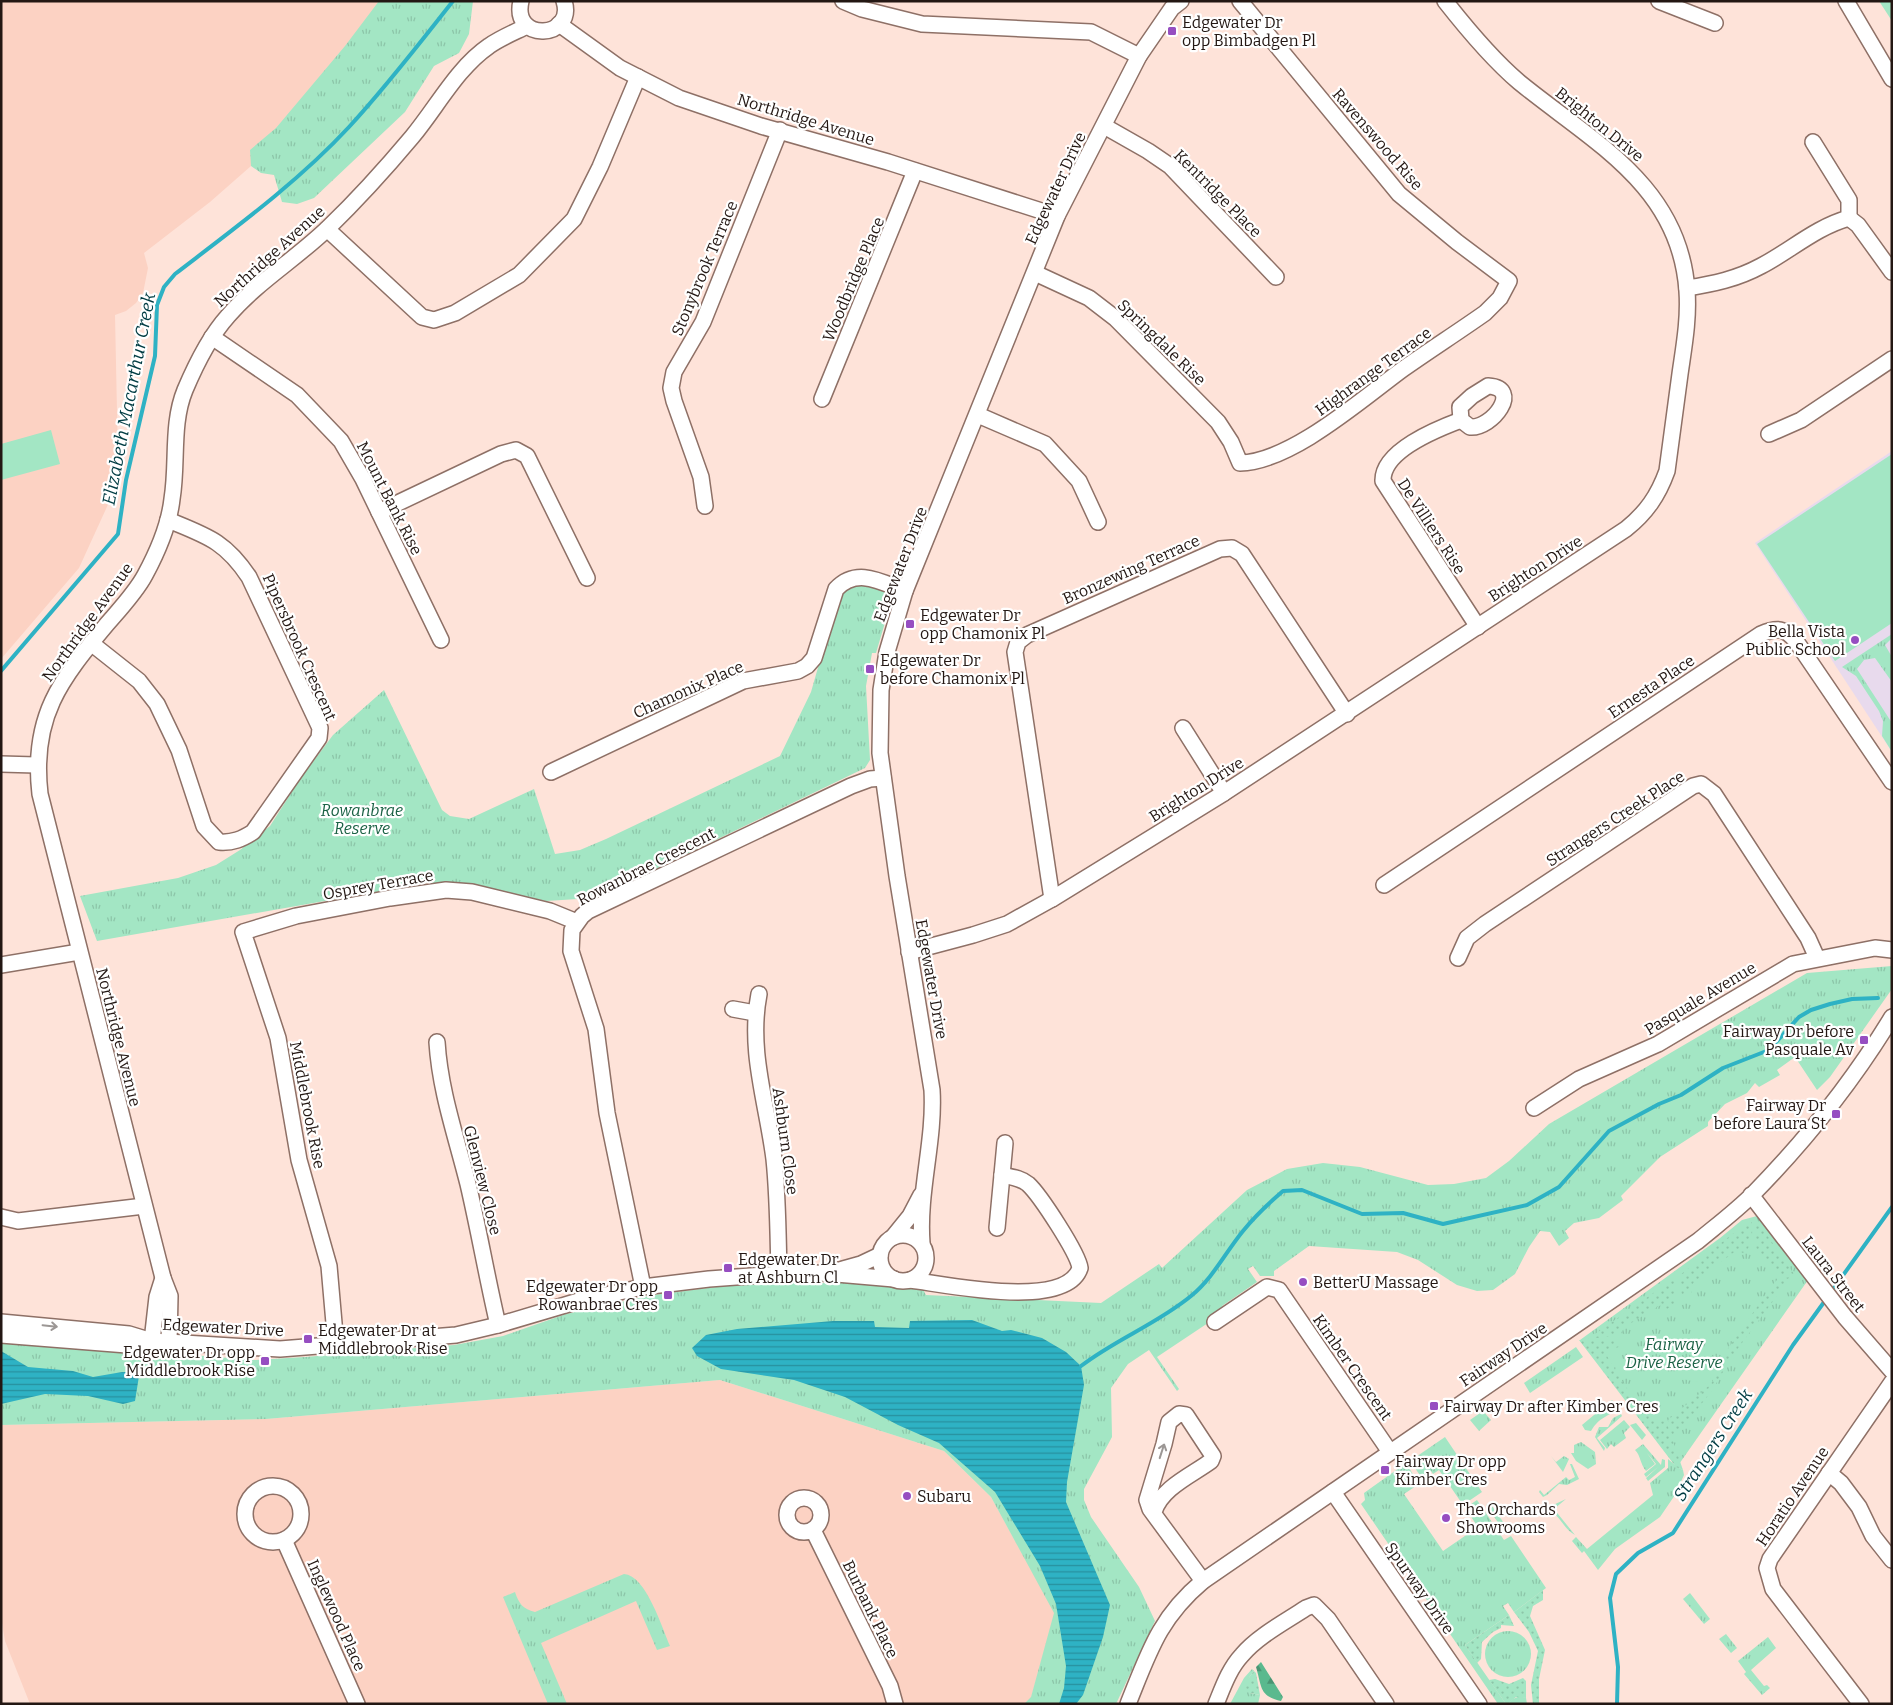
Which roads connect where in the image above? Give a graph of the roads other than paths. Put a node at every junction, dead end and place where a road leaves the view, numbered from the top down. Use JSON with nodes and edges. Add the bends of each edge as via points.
{"nodes":[{"id":1,"x":521,"y":1,"type":"edge"},
{"id":2,"x":564,"y":1,"type":"edge"},
{"id":3,"x":842,"y":1,"type":"edge"},
{"id":4,"x":1181,"y":1,"type":"edge"},
{"id":5,"x":1240,"y":1,"type":"edge"},
{"id":6,"x":1445,"y":1,"type":"edge"},
{"id":7,"x":1659,"y":1,"type":"edge"},
{"id":8,"x":1846,"y":1,"type":"edge"},
{"id":9,"x":1715,"y":23,"type":"dead end"},
{"id":10,"x":559,"y":24,"type":"junction"},
{"id":11,"x":527,"y":26,"type":"junction"},
{"id":12,"x":1139,"y":56,"type":"junction"},
{"id":13,"x":638,"y":77,"type":"junction"},
{"id":14,"x":1892,"y":79,"type":"edge"},
{"id":15,"x":1104,"y":126,"type":"junction"},
{"id":16,"x":780,"y":130,"type":"junction"},
{"id":17,"x":1812,"y":142,"type":"dead end"},
{"id":18,"x":916,"y":171,"type":"junction"},
{"id":19,"x":1057,"y":216,"type":"junction"},
{"id":20,"x":1849,"y":218,"type":"junction"},
{"id":21,"x":327,"y":229,"type":"junction"},
{"id":22,"x":1892,"y":272,"type":"edge"},
{"id":23,"x":1035,"y":273,"type":"junction"},
{"id":24,"x":1276,"y":277,"type":"dead end"},
{"id":25,"x":1509,"y":281,"type":"joint"},
{"id":26,"x":1687,"y":288,"type":"junction"},
{"id":27,"x":212,"y":337,"type":"junction"},
{"id":28,"x":1892,"y":359,"type":"edge"},
{"id":29,"x":822,"y":399,"type":"dead end"},
{"id":30,"x":978,"y":415,"type":"junction"},
{"id":31,"x":1461,"y":420,"type":"dead end"},
{"id":32,"x":1769,"y":434,"type":"dead end"},
{"id":33,"x":1240,"y":463,"type":"joint"},
{"id":34,"x":705,"y":506,"type":"dead end"},
{"id":35,"x":379,"y":512,"type":"junction"},
{"id":36,"x":168,"y":520,"type":"junction"},
{"id":37,"x":1098,"y":522,"type":"dead end"},
{"id":38,"x":587,"y":578,"type":"dead end"},
{"id":39,"x":905,"y":591,"type":"junction"},
{"id":40,"x":1478,"y":627,"type":"junction"},
{"id":41,"x":441,"y":640,"type":"dead end"},
{"id":42,"x":91,"y":643,"type":"junction"},
{"id":43,"x":1347,"y":714,"type":"junction"},
{"id":44,"x":1183,"y":728,"type":"dead end"},
{"id":45,"x":1,"y":764,"type":"edge"},
{"id":46,"x":36,"y":765,"type":"junction"},
{"id":47,"x":551,"y":772,"type":"dead end"},
{"id":48,"x":883,"y":778,"type":"junction"},
{"id":49,"x":1892,"y":782,"type":"edge"},
{"id":50,"x":1224,"y":793,"type":"junction"},
{"id":51,"x":1384,"y":885,"type":"dead end"},
{"id":52,"x":1052,"y":899,"type":"junction"},
{"id":53,"x":577,"y":922,"type":"junction"},
{"id":54,"x":243,"y":932,"type":"joint"},
{"id":55,"x":1892,"y":950,"type":"edge"},
{"id":56,"x":79,"y":952,"type":"junction"},
{"id":57,"x":909,"y":952,"type":"junction"},
{"id":58,"x":1458,"y":958,"type":"dead end"},
{"id":59,"x":1818,"y":958,"type":"junction"},
{"id":60,"x":1,"y":966,"type":"edge"},
{"id":61,"x":759,"y":994,"type":"dead end"},
{"id":62,"x":734,"y":1009,"type":"dead end"},
{"id":63,"x":755,"y":1013,"type":"junction"},
{"id":64,"x":1892,"y":1017,"type":"edge"},
{"id":65,"x":437,"y":1042,"type":"dead end"},
{"id":66,"x":1534,"y":1108,"type":"dead end"},
{"id":67,"x":1005,"y":1143,"type":"dead end"},
{"id":68,"x":1002,"y":1175,"type":"junction"},
{"id":69,"x":923,"y":1189,"type":"junction"},
{"id":70,"x":1751,"y":1195,"type":"junction"},
{"id":71,"x":144,"y":1206,"type":"junction"},
{"id":72,"x":1,"y":1217,"type":"edge"},
{"id":73,"x":997,"y":1228,"type":"dead end"},
{"id":74,"x":893,"y":1237,"type":"junction"},
{"id":75,"x":922,"y":1243,"type":"junction"},
{"id":76,"x":880,"y":1255,"type":"junction"},
{"id":77,"x":926,"y":1265,"type":"junction"},
{"id":78,"x":825,"y":1273,"type":"junction"},
{"id":79,"x":779,"y":1274,"type":"junction"},
{"id":80,"x":162,"y":1278,"type":"junction"},
{"id":81,"x":894,"y":1279,"type":"junction"},
{"id":82,"x":910,"y":1280,"type":"junction"},
{"id":83,"x":643,"y":1287,"type":"junction"},
{"id":84,"x":964,"y":1288,"type":"junction"},
{"id":85,"x":1,"y":1322,"type":"edge"},
{"id":86,"x":1215,"y":1322,"type":"dead end"},
{"id":87,"x":498,"y":1326,"type":"junction"},
{"id":88,"x":1,"y":1335,"type":"edge"},
{"id":89,"x":152,"y":1341,"type":"junction"},
{"id":90,"x":169,"y":1342,"type":"junction"},
{"id":91,"x":336,"y":1346,"type":"junction"},
{"id":92,"x":1892,"y":1372,"type":"edge"},
{"id":93,"x":1892,"y":1382,"type":"edge"},
{"id":94,"x":1390,"y":1452,"type":"junction"},
{"id":95,"x":1829,"y":1472,"type":"junction"},
{"id":96,"x":1152,"y":1482,"type":"junction"},
{"id":97,"x":1165,"y":1492,"type":"junction"},
{"id":98,"x":1332,"y":1492,"type":"junction"},
{"id":99,"x":1154,"y":1512,"type":"junction"},
{"id":100,"x":813,"y":1530,"type":"dead end"},
{"id":101,"x":284,"y":1540,"type":"dead end"},
{"id":102,"x":1892,"y":1560,"type":"edge"},
{"id":103,"x":1203,"y":1581,"type":"junction"},
{"id":104,"x":357,"y":1704,"type":"edge"},
{"id":105,"x":895,"y":1704,"type":"edge"},
{"id":106,"x":1128,"y":1704,"type":"edge"},
{"id":107,"x":1216,"y":1704,"type":"edge"},
{"id":108,"x":1386,"y":1704,"type":"edge"},
{"id":109,"x":1478,"y":1704,"type":"edge"},
{"id":110,"x":1862,"y":1704,"type":"edge"}],
"edges":[{"from":1,"to":11,"type":"street","via":[[521,17]]},
{"from":2,"to":10,"type":"street","via":[[565,10]]},
{"from":3,"to":12,"type":"street","via":[[922,24],[1092,32]]},
{"from":4,"to":12,"type":"street","name":"Edgewater Drive","via":[[1172,8]]},
{"from":5,"to":25,"type":"street","name":"Ravenswood Rise","via":[[1399,194]]},
{"from":6,"to":26,"type":"street","name":"Brighton Drive","via":[[1518,81],[1616,156],[1640,181],[1671,231]]},
{"from":7,"to":9,"type":"street"},
{"from":8,"to":14,"type":"street"},
{"from":10,"to":11,"type":"street","via":[[543,32]]},
{"from":10,"to":13,"type":"street","name":"Northridge Avenue","via":[[620,68]]},
{"from":11,"to":21,"type":"street","name":"Northridge Avenue","via":[[490,45],[471,61],[412,137]]},
{"from":12,"to":15,"type":"street","name":"Edgewater Drive"},
{"from":13,"to":16,"type":"street","name":"Northridge Avenue","via":[[679,98]]},
{"from":13,"to":21,"type":"street","via":[[600,167],[574,218],[520,275],[455,313],[434,320],[422,317]]},
{"from":15,"to":19,"type":"street","name":"Edgewater Drive"},
{"from":15,"to":24,"type":"street","name":"Kentridge Place","via":[[1170,166]]},
{"from":16,"to":18,"type":"street","name":"Northridge Avenue"},
{"from":16,"to":34,"type":"street","name":"Stonybrook Terrace","via":[[703,322],[674,372],[671,388],[674,401],[701,477]]},
{"from":17,"to":20,"type":"street","via":[[1849,200]]},
{"from":18,"to":19,"type":"street","name":"Northridge Avenue"},
{"from":18,"to":29,"type":"street","name":"Woodbridge Place"},
{"from":19,"to":23,"type":"street","name":"Edgewater Drive"},
{"from":20,"to":22,"type":"street","via":[[1858,225]]},
{"from":20,"to":26,"type":"street","via":[[1833,222],[1742,275]]},
{"from":21,"to":27,"type":"street","name":"Northridge Avenue","via":[[250,292]]},
{"from":23,"to":30,"type":"street","name":"Edgewater Drive"},
{"from":23,"to":33,"type":"street","name":"Springdale Rise","via":[[1089,298],[1115,318],[1218,422]]},
{"from":25,"to":33,"type":"street","name":"Highrange Terrace","via":[[1500,298],[1485,313],[1313,435],[1270,458]]},
{"from":26,"to":40,"type":"street","name":"Brighton Drive","via":[[1687,326],[1667,471],[1661,490],[1651,505],[1626,529]]},
{"from":27,"to":35,"type":"street","name":"Mount Bank Rise","via":[[297,395],[341,441]]},
{"from":27,"to":36,"type":"street","name":"Northridge Avenue","via":[[184,394],[177,428],[173,497]]},
{"from":28,"to":32,"type":"street","via":[[1801,420]]},
{"from":30,"to":37,"type":"street","via":[[1045,444],[1079,481]]},
{"from":30,"to":39,"type":"street","name":"Edgewater Drive"},
{"from":31,"to":40,"type":"street","name":"De Villiers Rise","via":[[1430,431],[1392,459],[1382,472],[1383,481]]},
{"from":35,"to":38,"type":"street","via":[[501,454],[516,450],[527,456]]},
{"from":35,"to":41,"type":"street","name":"Mount Bank Rise"},
{"from":36,"to":42,"type":"street","name":"Northridge Avenue","via":[[158,550],[143,578]]},
{"from":36,"to":42,"type":"street","name":"Pipersbrook Crescent","via":[[210,537],[235,556],[249,577],[320,728],[319,738],[254,832],[236,841],[219,842],[204,826],[179,750],[157,704],[139,681]]},
{"from":39,"to":47,"type":"street","name":"Chamonix Place","via":[[864,576],[851,577],[836,588],[814,658],[807,666],[788,674],[742,681]]},
{"from":39,"to":48,"type":"street","name":"Edgewater Drive","via":[[887,652],[881,690]]},
{"from":40,"to":43,"type":"street","name":"Brighton Drive"},
{"from":42,"to":46,"type":"street","name":"Northridge Avenue","via":[[52,702],[40,738]]},
{"from":43,"to":50,"type":"street","name":"Brighton Drive"},
{"from":43,"to":52,"type":"street","name":"Bronzewing Terrace","via":[[1242,554],[1232,548],[1220,549],[1027,635],[1018,642],[1015,652]]},
{"from":44,"to":50,"type":"street"},
{"from":45,"to":46,"type":"street"},
{"from":46,"to":56,"type":"street","name":"Northridge Avenue","via":[[50,844]]},
{"from":48,"to":53,"type":"street","name":"Rowanbrae Crescent","via":[[851,786],[588,911]]},
{"from":48,"to":57,"type":"street","name":"Edgewater Drive"},
{"from":49,"to":51,"type":"street","name":"Ernesta Place","via":[[1790,633],[1776,628],[1761,634]]},
{"from":50,"to":52,"type":"street","name":"Brighton Drive"},
{"from":52,"to":57,"type":"street","name":"Brighton Drive","via":[[1007,924]]},
{"from":53,"to":54,"type":"street","name":"Osprey Terrace","via":[[550,910],[472,892],[446,890],[296,916]]},
{"from":53,"to":83,"type":"street","name":"Rowanbrae Crescent","via":[[572,930],[572,951],[596,1029],[607,1113]]},
{"from":54,"to":91,"type":"street","name":"Middlebrook Rise","via":[[278,1038],[299,1160],[329,1266]]},
{"from":55,"to":59,"type":"street","name":"Pasquale Avenue","via":[[1875,948]]},
{"from":56,"to":60,"type":"street"},
{"from":56,"to":71,"type":"street","name":"Northridge Avenue"},
{"from":57,"to":69,"type":"street","name":"Edgewater Drive","via":[[933,1099]]},
{"from":58,"to":59,"type":"street","name":"Strangers Creek Place","via":[[1467,938],[1485,924],[1693,786],[1701,784],[1707,786],[1720,802]]},
{"from":59,"to":66,"type":"street","name":"Pasquale Avenue","via":[[1784,968],[1658,1044],[1579,1079]]},
{"from":61,"to":63,"type":"street","name":"Ashburn Close"},
{"from":62,"to":63,"type":"street"},
{"from":63,"to":79,"type":"street","name":"Ashburn Close","via":[[758,1074],[774,1159]]},
{"from":64,"to":70,"type":"street","name":"Fairway Drive","via":[[1803,1141]]},
{"from":65,"to":87,"type":"street","name":"Glenview Close","via":[[438,1070]]},
{"from":67,"to":68,"type":"street"},
{"from":68,"to":73,"type":"street"},
{"from":68,"to":84,"type":"street","via":[[1021,1180],[1033,1190],[1074,1251],[1079,1261],[1078,1273],[1064,1284],[1042,1290]]},
{"from":69,"to":74,"type":"street","name":"Edgewater Drive","via":[[910,1216]]},
{"from":69,"to":75,"type":"street","name":"Edgewater Drive"},
{"from":70,"to":92,"type":"street","name":"Laura Street"},
{"from":70,"to":94,"type":"street","name":"Fairway Drive","via":[[1698,1242]]},
{"from":71,"to":72,"type":"street","via":[[18,1221]]},
{"from":71,"to":80,"type":"street","name":"Northridge Avenue"},
{"from":74,"to":75,"type":"street","via":[[911,1236]]},
{"from":74,"to":76,"type":"street","via":[[884,1245]]},
{"from":75,"to":77,"type":"street"},
{"from":76,"to":78,"type":"street","name":"Edgewater Drive","via":[[847,1269]]},
{"from":76,"to":81,"type":"street","via":[[882,1267]]},
{"from":77,"to":82,"type":"street"},
{"from":77,"to":84,"type":"street","via":[[944,1279]]},
{"from":78,"to":79,"type":"street","name":"Edgewater Drive"},
{"from":78,"to":81,"type":"street","name":"Edgewater Drive"},
{"from":79,"to":83,"type":"street","name":"Edgewater Drive"},
{"from":80,"to":89,"type":"street","name":"Northridge Avenue"},
{"from":80,"to":90,"type":"street","name":"Northridge Avenue","via":[[170,1296]]},
{"from":81,"to":82,"type":"street"},
{"from":82,"to":84,"type":"street"},
{"from":83,"to":87,"type":"street","name":"Edgewater Drive","via":[[582,1300]]},
{"from":85,"to":89,"type":"street","name":"Edgewater Drive","one_way":true,"via":[[129,1334]]},
{"from":86,"to":94,"type":"street","name":"Kimber Crescent","via":[[1267,1287],[1279,1290]]},
{"from":87,"to":91,"type":"street","name":"Edgewater Drive","via":[[448,1336]]},
{"from":88,"to":89,"type":"street","name":"Edgewater Drive","via":[[127,1345]]},
{"from":89,"to":90,"type":"street","name":"Edgewater Drive"},
{"from":90,"to":91,"type":"street","name":"Edgewater Drive","via":[[261,1349]]},
{"from":93,"to":95,"type":"street","name":"Horatio Avenue"},
{"from":94,"to":98,"type":"street","name":"Fairway Drive"},
{"from":95,"to":102,"type":"street","via":[[1859,1507],[1873,1536]]},
{"from":95,"to":110,"type":"street","name":"Horatio Avenue","via":[[1767,1568],[1773,1589]]},
{"from":96,"to":97,"type":"street"},
{"from":96,"to":97,"type":"street","one_way":true,"via":[[1169,1422],[1180,1414],[1186,1415],[1213,1456],[1211,1461]]},
{"from":96,"to":99,"type":"street","via":[[1147,1500]]},
{"from":97,"to":99,"type":"street"},
{"from":98,"to":103,"type":"street","name":"Fairway Drive"},
{"from":98,"to":109,"type":"street","name":"Spurway Drive"},
{"from":99,"to":103,"type":"street"},
{"from":100,"to":105,"type":"street","name":"Burbank Place","via":[[890,1686]]},
{"from":101,"to":104,"type":"street","name":"Inglewood Place"},
{"from":103,"to":106,"type":"street","name":"Fairway Drive","via":[[1175,1608],[1154,1639]]},
{"from":107,"to":108,"type":"street","via":[[1228,1674],[1242,1654],[1314,1605],[1328,1619]]}]}
